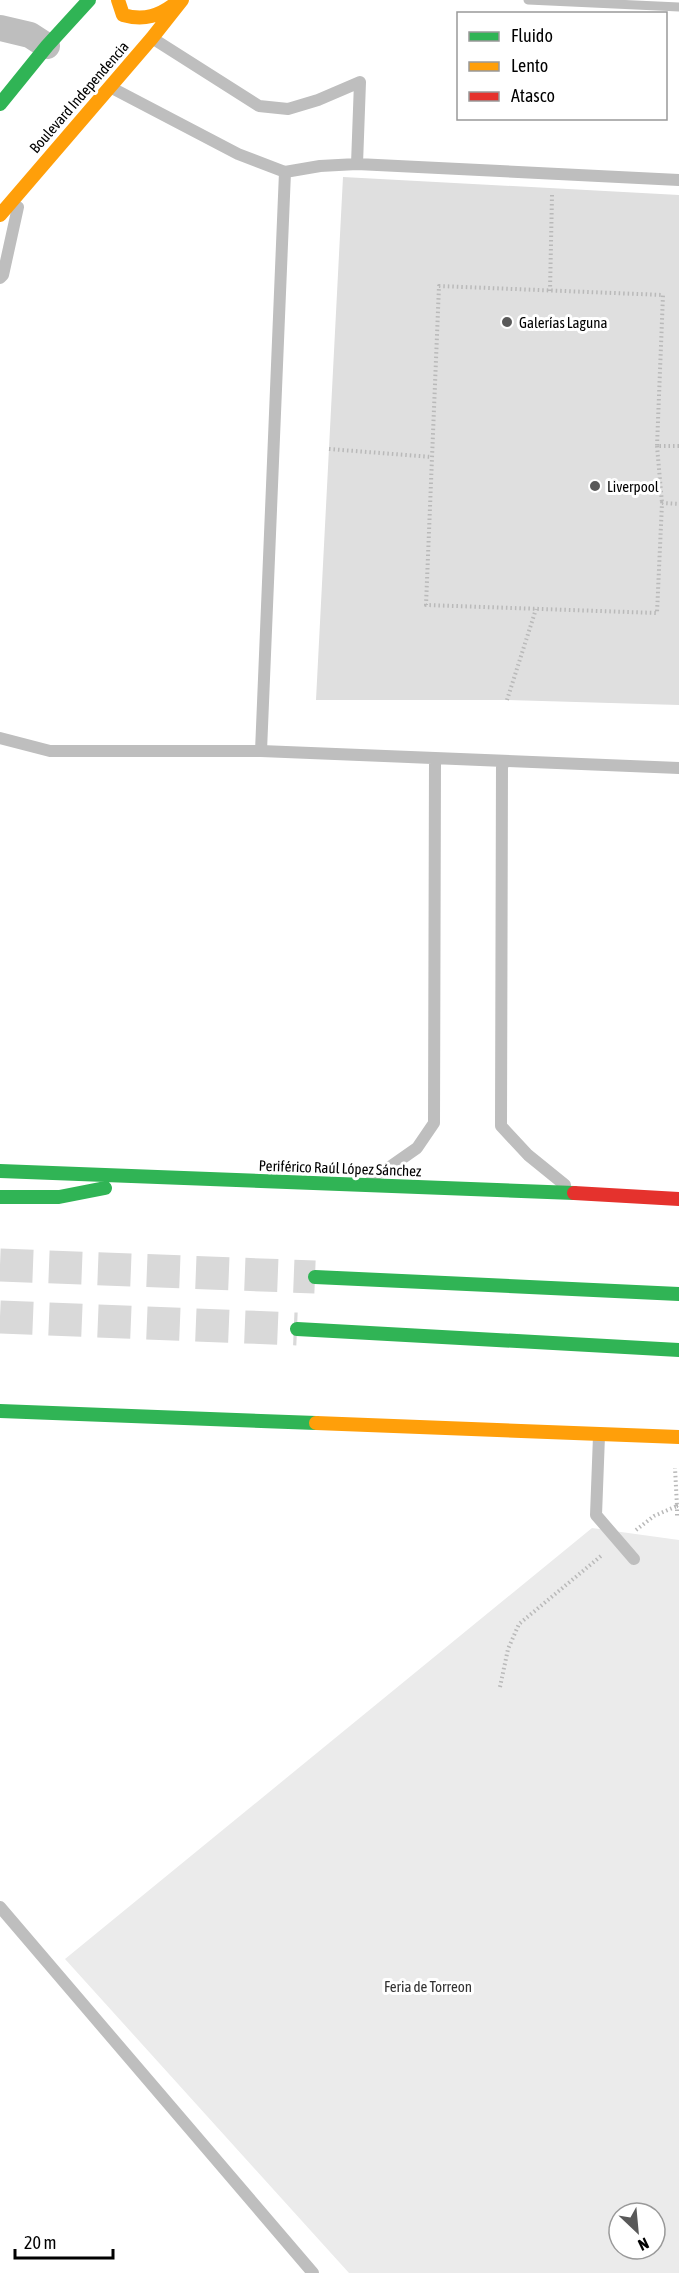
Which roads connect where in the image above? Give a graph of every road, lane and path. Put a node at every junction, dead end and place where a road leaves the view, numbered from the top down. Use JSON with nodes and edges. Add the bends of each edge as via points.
{"nodes":[{"id":1,"x":88,"y":0,"type":"edge"},
{"id":2,"x":118,"y":0,"type":"edge"},
{"id":3,"x":180,"y":0,"type":"edge"},
{"id":4,"x":0,"y":28,"type":"edge"},
{"id":5,"x":152,"y":38,"type":"junction"},
{"id":6,"x":46,"y":46,"type":"junction"},
{"id":7,"x":109,"y":87,"type":"junction"},
{"id":8,"x":0,"y":104,"type":"edge"},
{"id":9,"x":357,"y":164,"type":"junction"},
{"id":10,"x":285,"y":172,"type":"junction"},
{"id":11,"x":679,"y":180,"type":"edge"},
{"id":12,"x":22,"y":189,"type":"junction"},
{"id":13,"x":552,"y":189,"type":"dead end"},
{"id":14,"x":0,"y":215,"type":"edge"},
{"id":15,"x":0,"y":278,"type":"edge"},
{"id":16,"x":550,"y":291,"type":"junction"},
{"id":17,"x":657,"y":446,"type":"junction"},
{"id":18,"x":679,"y":446,"type":"edge"},
{"id":19,"x":329,"y":449,"type":"dead end"},
{"id":20,"x":432,"y":457,"type":"junction"},
{"id":21,"x":662,"y":503,"type":"junction"},
{"id":22,"x":679,"y":504,"type":"edge"},
{"id":23,"x":536,"y":609,"type":"junction"},
{"id":24,"x":507,"y":700,"type":"dead end"},
{"id":25,"x":0,"y":738,"type":"edge"},
{"id":26,"x":261,"y":751,"type":"junction"},
{"id":27,"x":435,"y":758,"type":"junction"},
{"id":28,"x":502,"y":761,"type":"junction"},
{"id":29,"x":679,"y":768,"type":"edge"},
{"id":30,"x":0,"y":1171,"type":"edge"},
{"id":31,"x":160,"y":1178,"type":"junction"},
{"id":32,"x":341,"y":1185,"type":"junction"},
{"id":33,"x":576,"y":1193,"type":"junction"},
{"id":34,"x":0,"y":1197,"type":"edge"},
{"id":35,"x":679,"y":1199,"type":"edge"},
{"id":36,"x":315,"y":1278,"type":"tunnel mouth"},
{"id":37,"x":679,"y":1294,"type":"edge"},
{"id":38,"x":297,"y":1329,"type":"tunnel mouth"},
{"id":39,"x":679,"y":1350,"type":"edge"},
{"id":40,"x":0,"y":1411,"type":"edge"},
{"id":41,"x":599,"y":1434,"type":"junction"},
{"id":42,"x":676,"y":1437,"type":"edge"},
{"id":43,"x":678,"y":1506,"type":"edge"},
{"id":44,"x":678,"y":1516,"type":"edge"},
{"id":45,"x":620,"y":1542,"type":"junction"},
{"id":46,"x":634,"y":1559,"type":"dead end"},
{"id":47,"x":500,"y":1687,"type":"dead end"},
{"id":48,"x":0,"y":1907,"type":"edge"},
{"id":49,"x":313,"y":2273,"type":"edge"}],
"edges":[{"from":1,"to":6,"type":"main road"},
{"from":2,"to":3,"type":"main road","via":[[123,15],[135,20],[165,12]]},
{"from":3,"to":5,"type":"main road","name":"Boulevard Independencia"},
{"from":4,"to":6,"type":"street","via":[[30,35]]},
{"from":5,"to":7,"type":"main road","name":"Boulevard Independencia"},
{"from":5,"to":9,"type":"lane","via":[[259,106],[288,109],[360,82]]},
{"from":6,"to":8,"type":"main road"},
{"from":7,"to":10,"type":"lane","via":[[238,154]]},
{"from":7,"to":12,"type":"main road","name":"Boulevard Independencia"},
{"from":9,"to":10,"type":"lane"},
{"from":9,"to":11,"type":"lane"},
{"from":10,"to":26,"type":"lane"},
{"from":12,"to":14,"type":"main road","name":"Boulevard Independencia"},
{"from":12,"to":15,"type":"lane"},
{"from":13,"to":16,"type":"path"},
{"from":16,"to":17,"type":"path","via":[[663,295]]},
{"from":16,"to":20,"type":"path","via":[[439,286]]},
{"from":17,"to":18,"type":"path"},
{"from":17,"to":21,"type":"path"},
{"from":19,"to":20,"type":"path"},
{"from":20,"to":23,"type":"path","via":[[426,605]]},
{"from":21,"to":22,"type":"path"},
{"from":21,"to":23,"type":"path","via":[[657,613]]},
{"from":23,"to":24,"type":"path"},
{"from":25,"to":26,"type":"lane","via":[[50,751]]},
{"from":26,"to":27,"type":"lane"},
{"from":27,"to":28,"type":"lane"},
{"from":27,"to":32,"type":"lane","via":[[434,1123],[417,1148],[387,1169]]},
{"from":28,"to":29,"type":"lane"},
{"from":28,"to":33,"type":"lane","via":[[501,1126],[528,1155]]},
{"from":30,"to":31,"type":"main road","name":"Periférico Raúl López Sánchez"},
{"from":31,"to":32,"type":"main road","name":"Periférico Raúl López Sánchez"},
{"from":31,"to":34,"type":"main road","via":[[59,1197]]},
{"from":32,"to":33,"type":"main road","name":"Periférico Raúl López Sánchez"},
{"from":33,"to":35,"type":"main road","name":"Periférico Raúl López Sánchez"},
{"from":36,"to":37,"type":"main road"},
{"from":38,"to":39,"type":"main road"},
{"from":40,"to":41,"type":"main road"},
{"from":41,"to":42,"type":"main road"},
{"from":41,"to":45,"type":"lane","via":[[596,1515]]},
{"from":42,"to":43,"type":"path"},
{"from":43,"to":44,"type":"path"},
{"from":43,"to":45,"type":"path","via":[[654,1515]]},
{"from":45,"to":46,"type":"lane"},
{"from":45,"to":47,"type":"path","via":[[519,1624],[508,1649]]},
{"from":48,"to":49,"type":"lane"}]}
